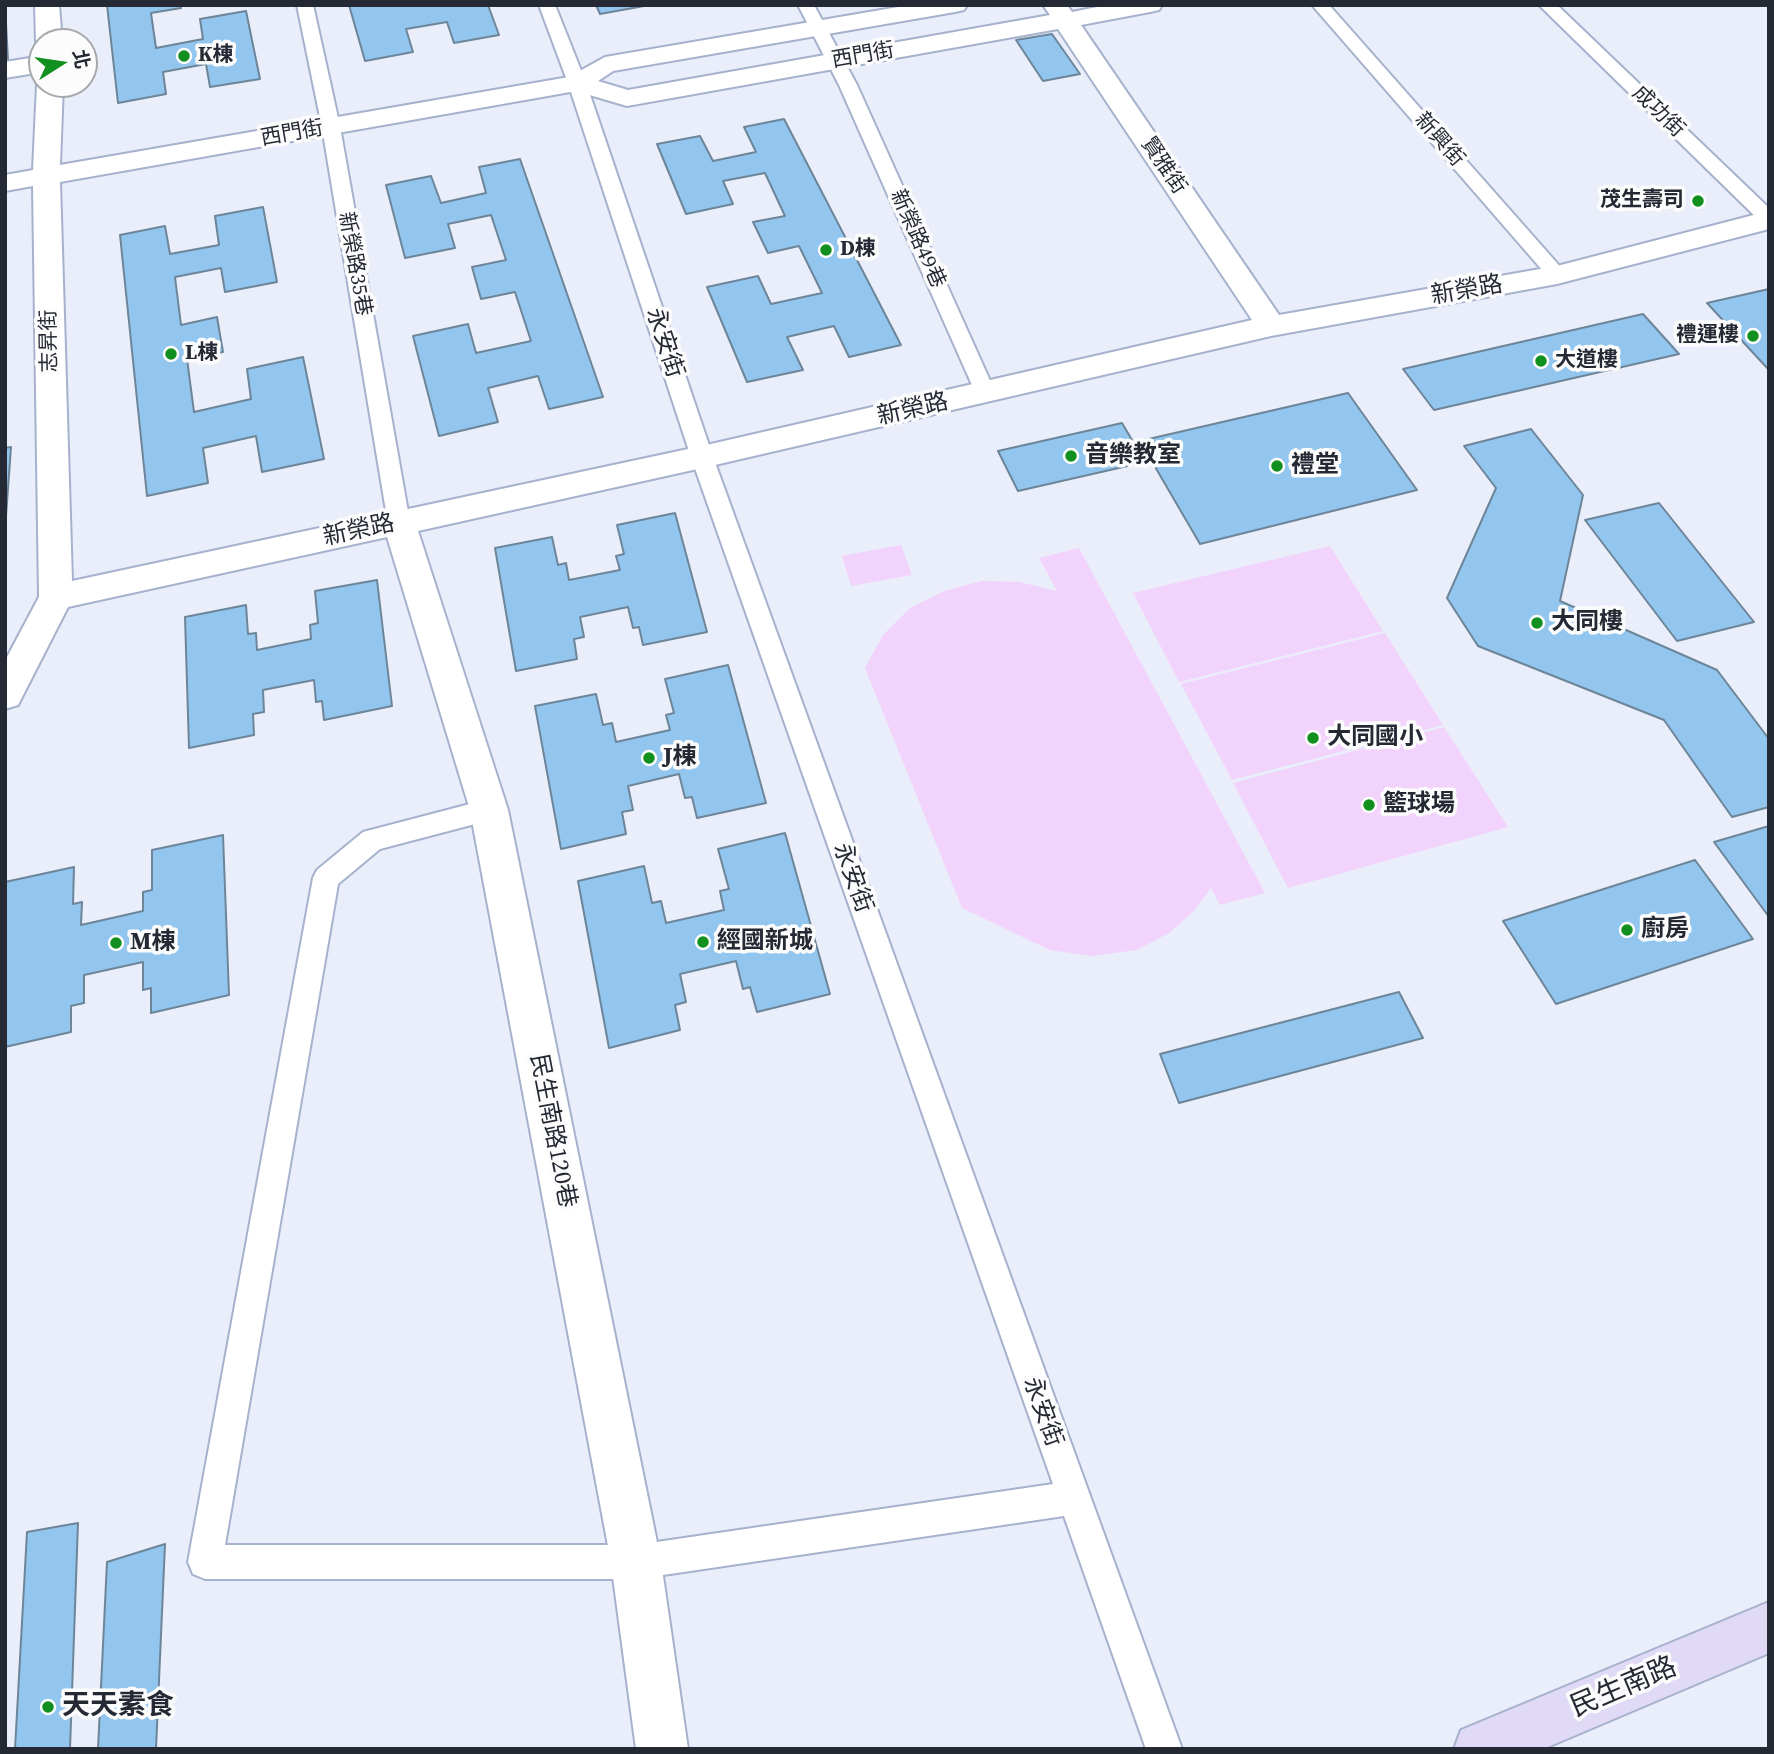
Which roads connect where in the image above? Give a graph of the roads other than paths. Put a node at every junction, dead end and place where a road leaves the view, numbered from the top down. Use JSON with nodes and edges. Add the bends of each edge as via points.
{"nodes":[{"id":1,"x":47,"y":5,"type":"edge"},
{"id":2,"x":305,"y":5,"type":"edge"},
{"id":3,"x":547,"y":5,"type":"edge"},
{"id":4,"x":955,"y":5,"type":"edge"},
{"id":5,"x":1150,"y":5,"type":"edge"},
{"id":6,"x":1320,"y":5,"type":"edge"},
{"id":7,"x":1547,"y":5,"type":"edge"},
{"id":8,"x":1060,"y":13,"type":"edge"},
{"id":9,"x":812,"y":16,"type":"edge"},
{"id":10,"x":48,"y":28,"type":"edge"},
{"id":11,"x":835,"y":61,"type":"junction"},
{"id":12,"x":28,"y":66,"type":"edge"},
{"id":13,"x":5,"y":70,"type":"edge"},
{"id":14,"x":578,"y":83,"type":"junction"},
{"id":15,"x":848,"y":85,"type":"joint"},
{"id":16,"x":49,"y":98,"type":"edge"},
{"id":17,"x":331,"y":127,"type":"junction"},
{"id":18,"x":46,"y":176,"type":"junction"},
{"id":19,"x":5,"y":183,"type":"edge"},
{"id":20,"x":1769,"y":220,"type":"edge"},
{"id":21,"x":1557,"y":275,"type":"junction"},
{"id":22,"x":1271,"y":326,"type":"junction"},
{"id":23,"x":986,"y":394,"type":"junction"},
{"id":24,"x":702,"y":457,"type":"junction"},
{"id":25,"x":399,"y":523,"type":"junction"},
{"id":26,"x":56,"y":597,"type":"junction"},
{"id":27,"x":5,"y":695,"type":"edge"},
{"id":28,"x":489,"y":810,"type":"junction"},
{"id":29,"x":1073,"y":1498,"type":"junction"},
{"id":30,"x":636,"y":1562,"type":"junction"},
{"id":31,"x":1769,"y":1627,"type":"edge"},
{"id":32,"x":662,"y":1749,"type":"edge"},
{"id":33,"x":1164,"y":1749,"type":"edge"},
{"id":34,"x":1480,"y":1749,"type":"edge"}],
"edges":[{"from":1,"to":10,"type":"street"},
{"from":2,"to":17,"type":"lane","name":"新榮路35巷"},
{"from":3,"to":14,"type":"lane","name":"永安街"},
{"from":4,"to":9,"type":"street","name":"西門街"},
{"from":5,"to":8,"type":"street","name":"西門街"},
{"from":6,"to":21,"type":"lane","name":"新興街"},
{"from":7,"to":20,"type":"lane","name":"成功街"},
{"from":8,"to":11,"type":"street","name":"西門街"},
{"from":8,"to":22,"type":"street","name":"賢雅街"},
{"from":9,"to":11,"type":"lane"},
{"from":9,"to":14,"type":"street","name":"西門街","via":[[605,65]]},
{"from":11,"to":14,"type":"street","name":"西門街","via":[[626,98]]},
{"from":11,"to":15,"type":"lane"},
{"from":12,"to":13,"type":"street"},
{"from":14,"to":17,"type":"street","name":"西門街"},
{"from":14,"to":24,"type":"lane","name":"永安街"},
{"from":15,"to":23,"type":"lane","name":"新榮路49巷"},
{"from":16,"to":18,"type":"street","name":"志昇街"},
{"from":17,"to":18,"type":"street","name":"西門街"},
{"from":17,"to":25,"type":"lane","name":"新榮路35巷"},
{"from":18,"to":19,"type":"street","name":"西門街"},
{"from":18,"to":26,"type":"street","name":"志昇街"},
{"from":20,"to":21,"type":"street","name":"新榮路"},
{"from":21,"to":22,"type":"street","name":"新榮路"},
{"from":22,"to":23,"type":"street","name":"新榮路"},
{"from":23,"to":24,"type":"street","name":"新榮路"},
{"from":24,"to":25,"type":"street","name":"新榮路"},
{"from":24,"to":29,"type":"lane","name":"永安街"},
{"from":25,"to":26,"type":"street","name":"新榮路"},
{"from":25,"to":28,"type":"street","name":"民生南路120巷"},
{"from":26,"to":27,"type":"street"},
{"from":28,"to":30,"type":"street","name":"民生南路120巷"},
{"from":28,"to":30,"type":"lane","via":[[372,840],[326,878],[205,1562]]},
{"from":29,"to":30,"type":"lane"},
{"from":29,"to":33,"type":"lane","name":"永安街"},
{"from":30,"to":32,"type":"street","name":"民生南路120巷"},
{"from":31,"to":34,"type":"main road","name":"民生南路"}]}
